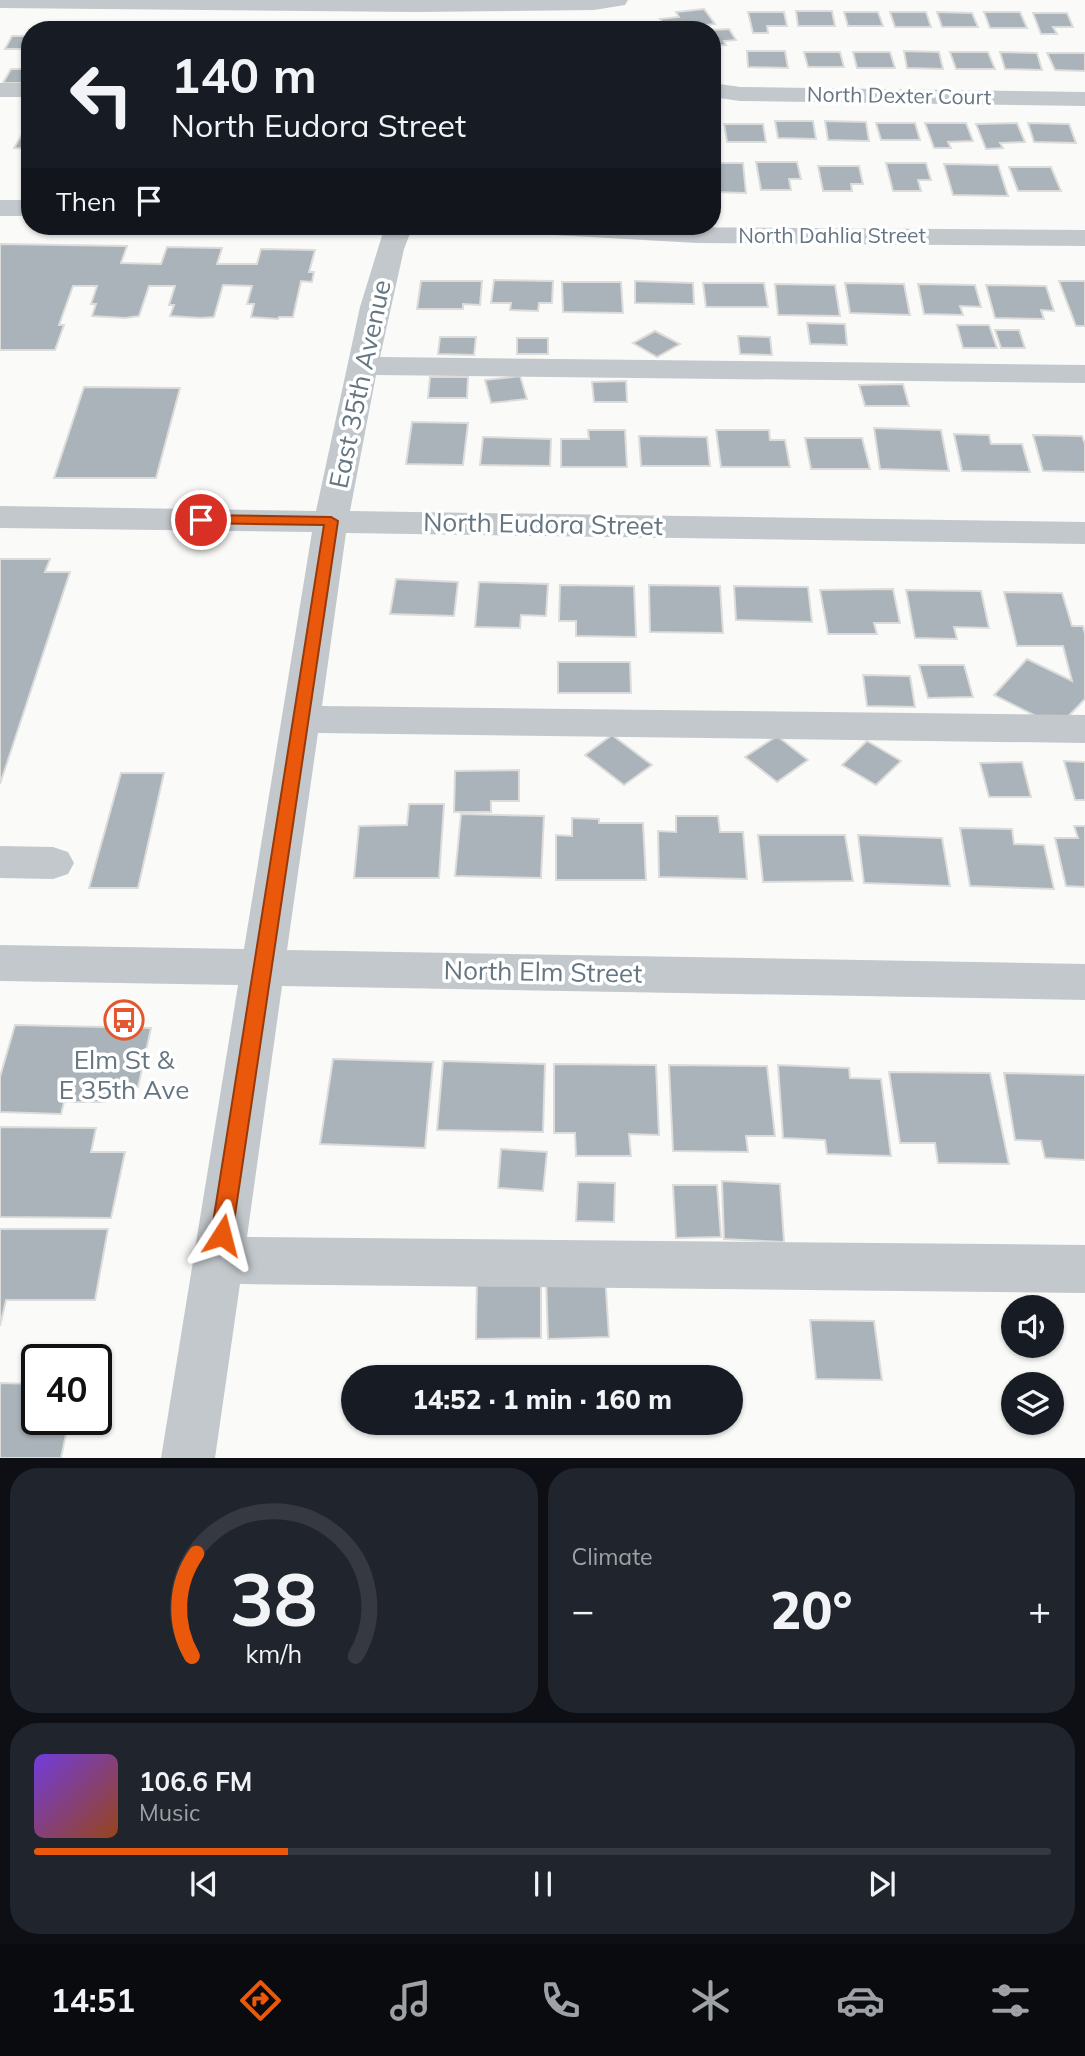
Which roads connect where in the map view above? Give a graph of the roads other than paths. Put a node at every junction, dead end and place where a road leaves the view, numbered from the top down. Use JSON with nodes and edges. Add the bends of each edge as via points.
{"nodes":[{"id":1,"x":0,"y":1,"type":"edge"},
{"id":2,"x":443,"y":3,"type":"edge"},
{"id":3,"x":606,"y":8,"type":"edge"},
{"id":4,"x":440,"y":21,"type":"edge"},
{"id":5,"x":0,"y":90,"type":"edge"},
{"id":6,"x":21,"y":90,"type":"edge"},
{"id":7,"x":721,"y":91,"type":"edge"},
{"id":8,"x":1085,"y":99,"type":"edge"},
{"id":9,"x":0,"y":208,"type":"edge"},
{"id":10,"x":21,"y":208,"type":"edge"},
{"id":11,"x":395,"y":235,"type":"edge"},
{"id":12,"x":711,"y":235,"type":"edge"},
{"id":13,"x":1085,"y":238,"type":"edge"},
{"id":14,"x":362,"y":366,"type":"junction"},
{"id":15,"x":1085,"y":374,"type":"edge"},
{"id":16,"x":0,"y":517,"type":"edge"},
{"id":17,"x":331,"y":521,"type":"junction"},
{"id":18,"x":1085,"y":533,"type":"edge"},
{"id":19,"x":300,"y":719,"type":"junction"},
{"id":20,"x":1085,"y":729,"type":"edge"},
{"id":21,"x":0,"y":862,"type":"edge"},
{"id":22,"x":53,"y":863,"type":"dead end"},
{"id":23,"x":0,"y":963,"type":"edge"},
{"id":24,"x":262,"y":967,"type":"junction"},
{"id":25,"x":1085,"y":982,"type":"edge"},
{"id":26,"x":218,"y":1260,"type":"junction"},
{"id":27,"x":1085,"y":1269,"type":"edge"},
{"id":28,"x":188,"y":1458,"type":"edge"}],
"edges":[{"from":1,"to":2,"type":"street"},
{"from":2,"to":3,"type":"street"},
{"from":2,"to":4,"type":"street"},
{"from":5,"to":6,"type":"street"},
{"from":7,"to":8,"type":"street","name":"North Dexter Court"},
{"from":9,"to":10,"type":"street"},
{"from":11,"to":14,"type":"street","name":"East 35th Avenue"},
{"from":12,"to":13,"type":"street","name":"North Dahlia Street"},
{"from":14,"to":15,"type":"street"},
{"from":14,"to":17,"type":"street","name":"East 35th Avenue"},
{"from":16,"to":17,"type":"street","name":"North Eudora Street"},
{"from":17,"to":18,"type":"street","name":"North Eudora Street"},
{"from":17,"to":19,"type":"street","name":"East 35th Avenue"},
{"from":19,"to":20,"type":"street"},
{"from":19,"to":24,"type":"street","name":"East 35th Avenue"},
{"from":21,"to":22,"type":"street"},
{"from":23,"to":24,"type":"street","name":"North Elm Street"},
{"from":24,"to":25,"type":"street","name":"North Elm Street"},
{"from":24,"to":26,"type":"street","name":"East 35th Avenue"},
{"from":26,"to":27,"type":"street"},
{"from":26,"to":28,"type":"street","name":"East 35th Avenue"}]}
